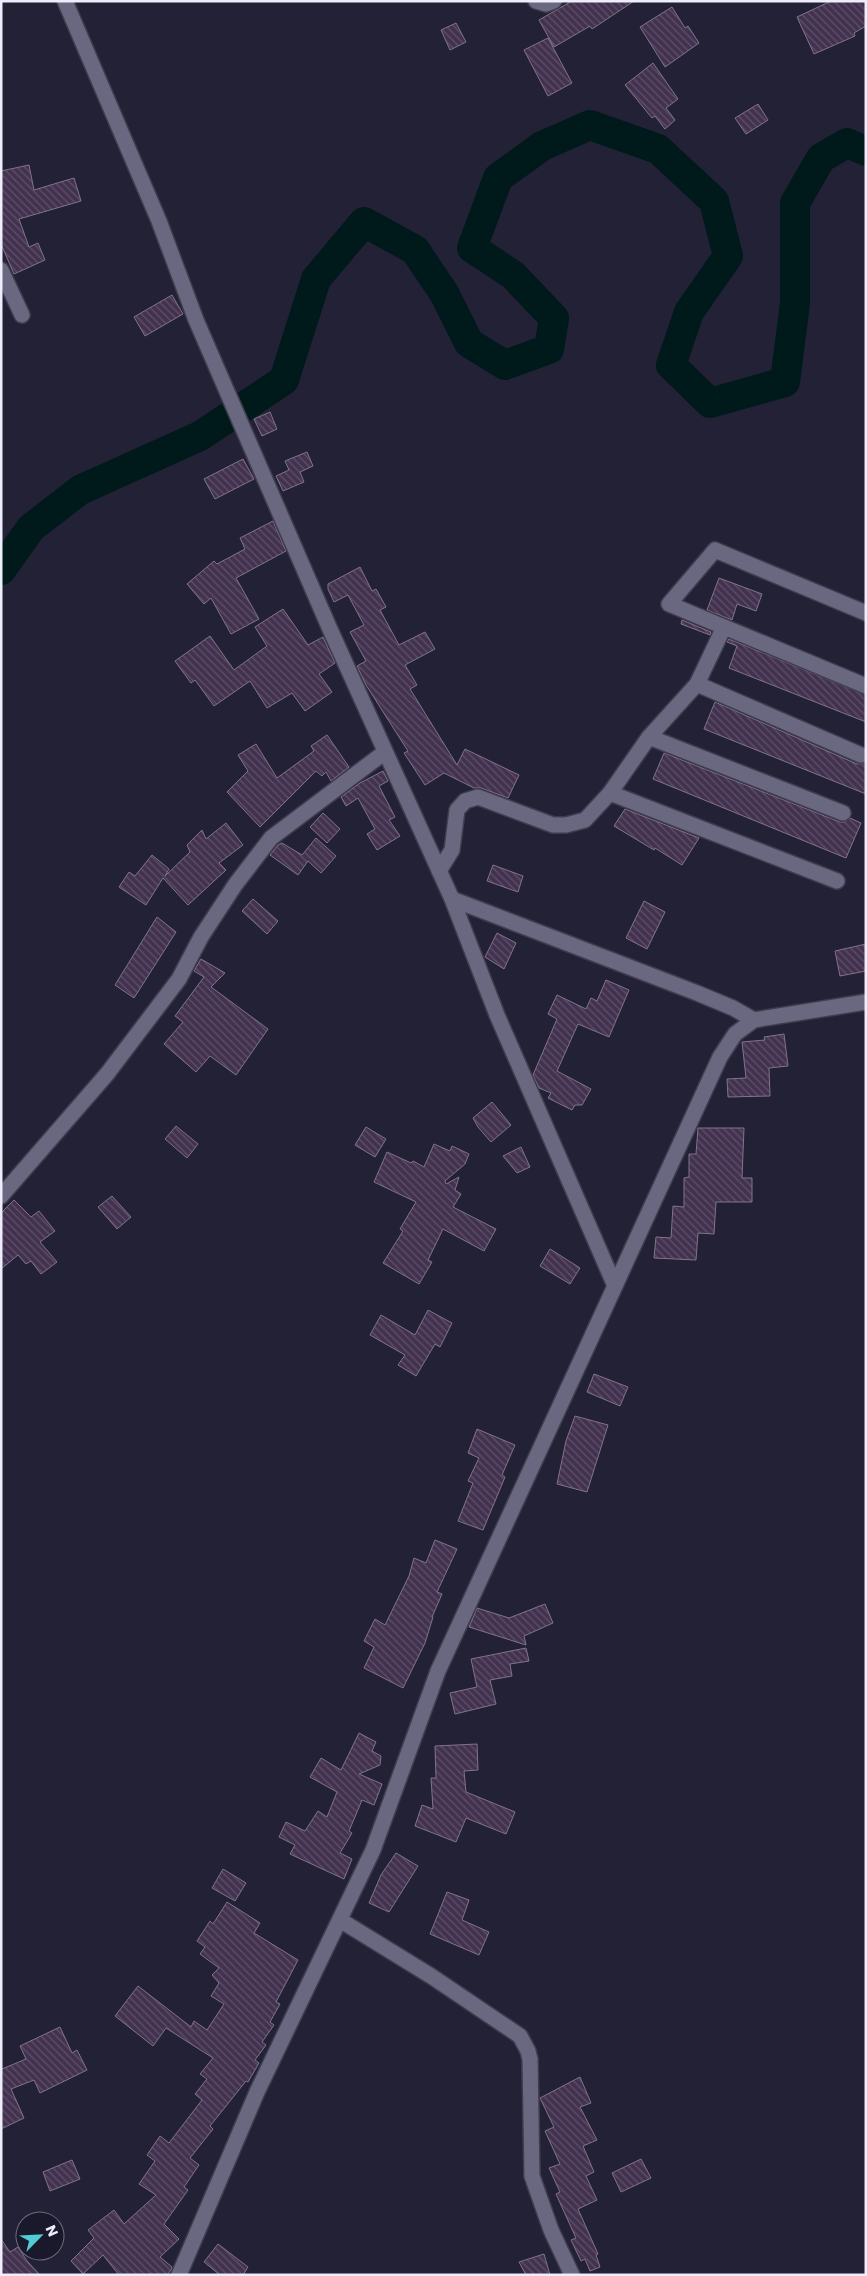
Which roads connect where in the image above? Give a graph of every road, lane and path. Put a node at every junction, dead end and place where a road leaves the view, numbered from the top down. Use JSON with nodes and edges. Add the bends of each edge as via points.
{"nodes":[{"id":1,"x":65,"y":1,"type":"edge"},
{"id":2,"x":536,"y":1,"type":"edge"},
{"id":3,"x":554,"y":1,"type":"edge"},
{"id":4,"x":1,"y":270,"type":"edge"},
{"id":5,"x":22,"y":315,"type":"dead end"},
{"id":6,"x":866,"y":613,"type":"edge"},
{"id":7,"x":724,"y":627,"type":"junction"},
{"id":8,"x":698,"y":684,"type":"junction"},
{"id":9,"x":866,"y":686,"type":"edge"},
{"id":10,"x":649,"y":737,"type":"junction"},
{"id":11,"x":385,"y":752,"type":"junction"},
{"id":12,"x":861,"y":755,"type":"dead end"},
{"id":13,"x":610,"y":793,"type":"junction"},
{"id":14,"x":843,"y":813,"type":"dead end"},
{"id":15,"x":439,"y":871,"type":"junction"},
{"id":16,"x":837,"y":880,"type":"dead end"},
{"id":17,"x":452,"y":899,"type":"junction"},
{"id":18,"x":866,"y":1002,"type":"edge"},
{"id":19,"x":754,"y":1020,"type":"junction"},
{"id":20,"x":1,"y":1196,"type":"edge"},
{"id":21,"x":615,"y":1286,"type":"junction"},
{"id":22,"x":340,"y":1920,"type":"junction"},
{"id":23,"x":179,"y":2275,"type":"edge"},
{"id":24,"x":572,"y":2275,"type":"edge"}],
"edges":[{"from":1,"to":11,"type":"street","via":[[142,180],[196,320]]},
{"from":2,"to":3,"type":"street","via":[[546,4]]},
{"from":4,"to":5,"type":"street"},
{"from":6,"to":7,"type":"street","via":[[714,550],[669,604]]},
{"from":7,"to":8,"type":"street"},
{"from":7,"to":9,"type":"street"},
{"from":8,"to":10,"type":"street"},
{"from":8,"to":12,"type":"street"},
{"from":10,"to":13,"type":"street"},
{"from":10,"to":14,"type":"street"},
{"from":11,"to":15,"type":"street"},
{"from":11,"to":20,"type":"street","via":[[271,838],[201,937],[169,993],[107,1074]]},
{"from":13,"to":15,"type":"street","via":[[585,820],[566,825],[553,825],[478,797],[470,798],[457,810],[452,850]]},
{"from":13,"to":16,"type":"street"},
{"from":15,"to":17,"type":"street"},
{"from":17,"to":19,"type":"street","via":[[697,993]]},
{"from":17,"to":21,"type":"street","via":[[497,1015]]},
{"from":18,"to":19,"type":"street"},
{"from":19,"to":21,"type":"street","via":[[735,1034],[720,1057]]},
{"from":21,"to":22,"type":"street","via":[[438,1671],[373,1850]]},
{"from":22,"to":23,"type":"street","via":[[257,2092]]},
{"from":22,"to":24,"type":"street","via":[[520,2036],[530,2059],[532,2176],[551,2230]]}]}
